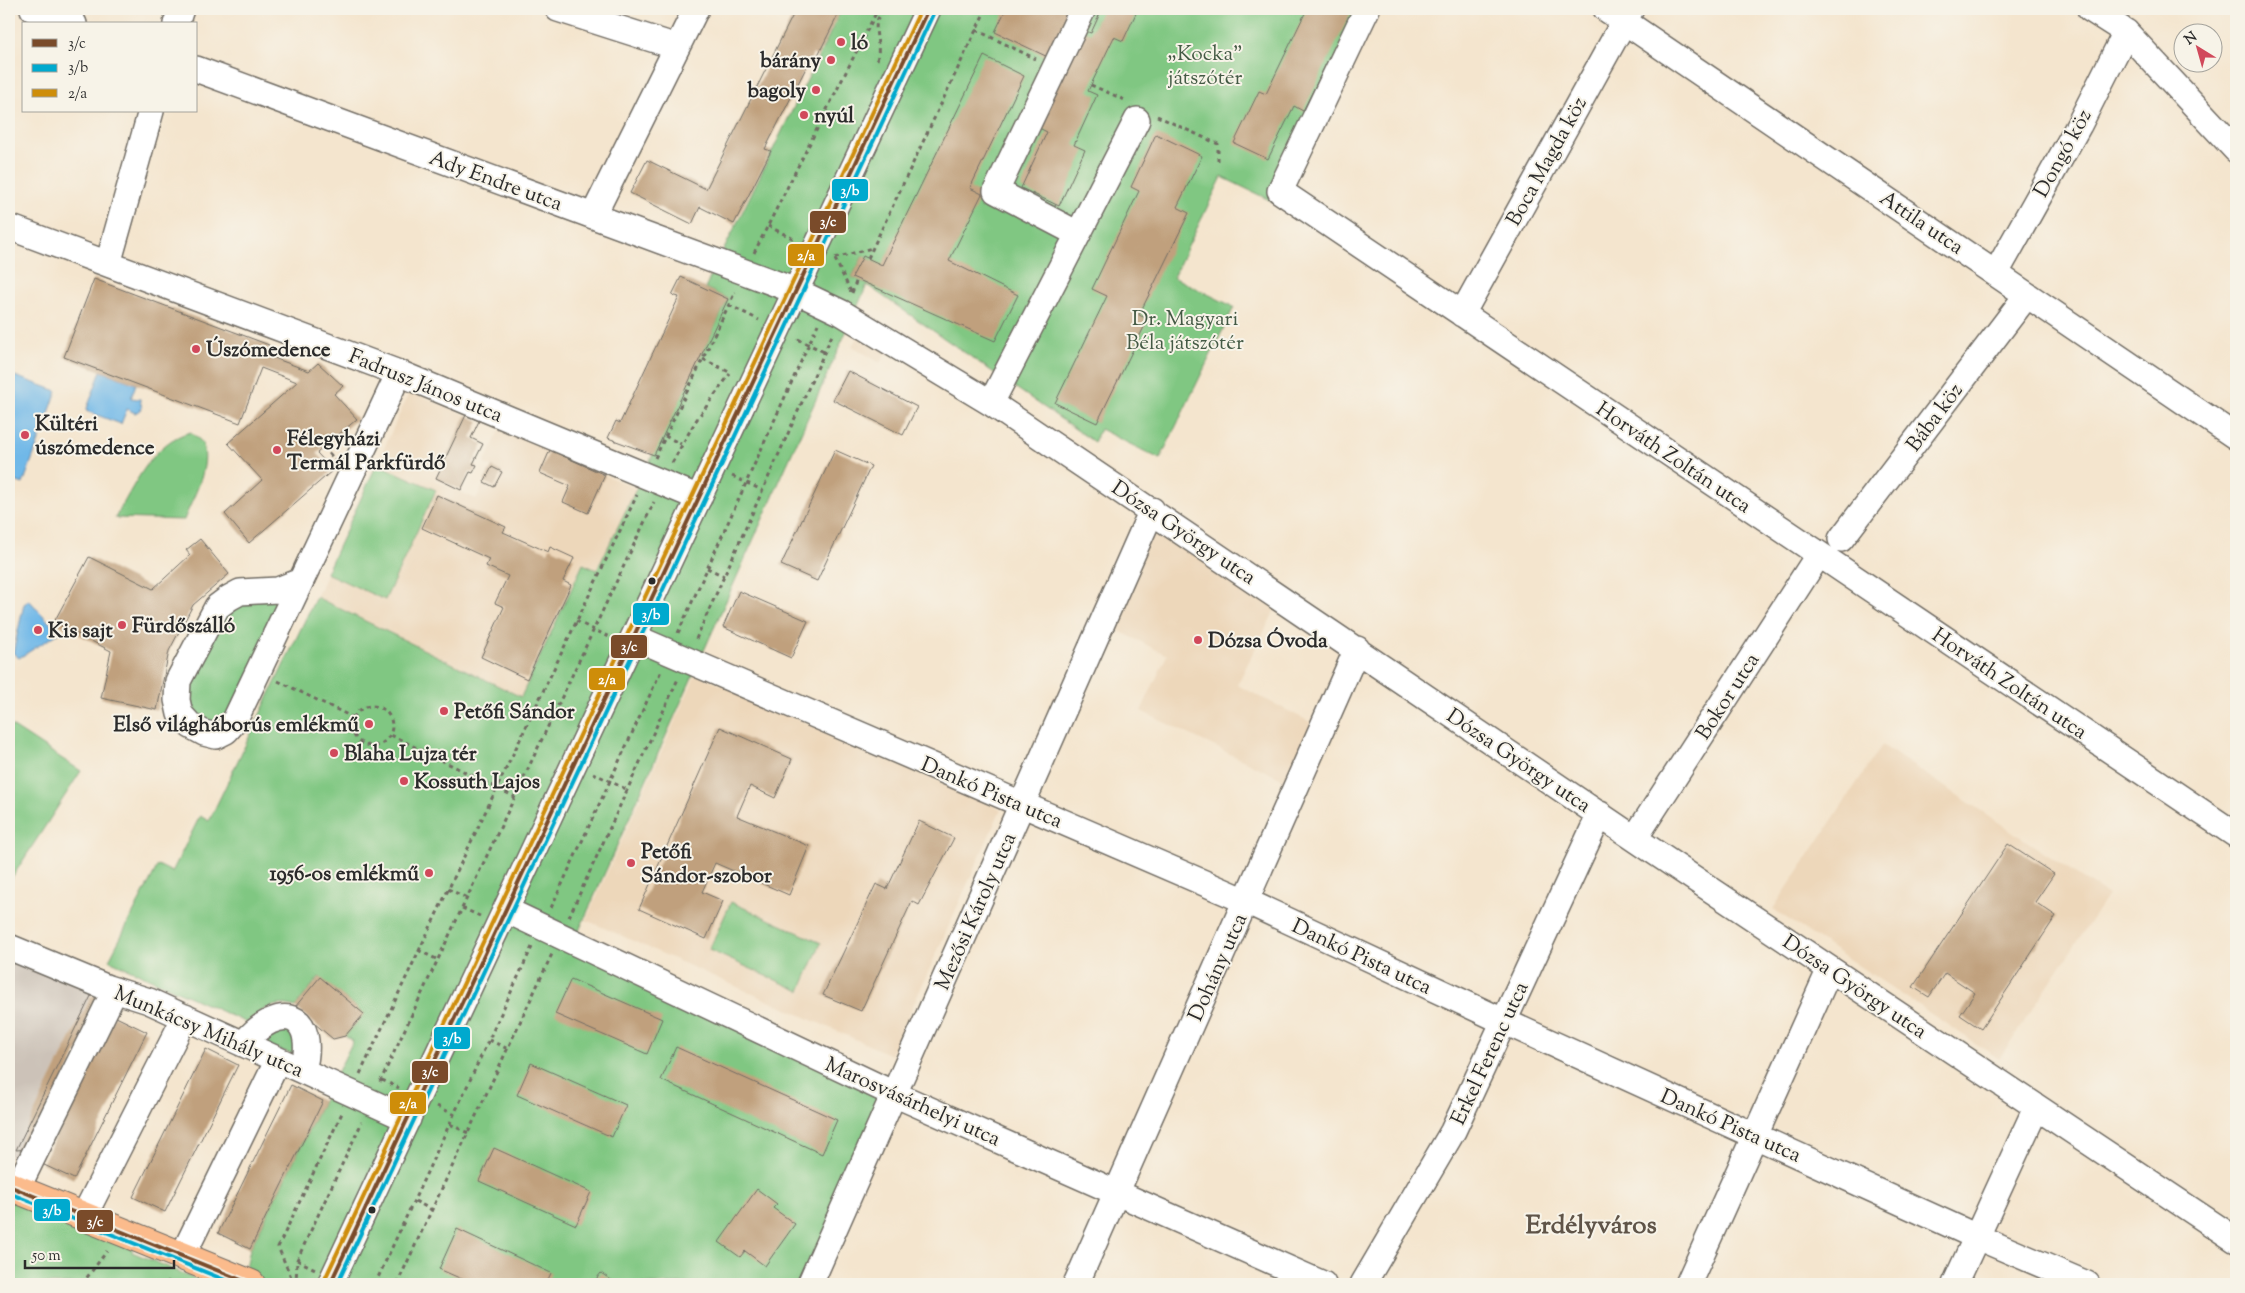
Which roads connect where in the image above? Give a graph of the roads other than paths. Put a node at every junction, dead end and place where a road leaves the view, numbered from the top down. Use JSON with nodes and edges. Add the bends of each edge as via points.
{"nodes":[{"id":1,"x":33,"y":9,"type":"edge"},
{"id":2,"x":180,"y":9,"type":"edge"},
{"id":3,"x":558,"y":9,"type":"edge"},
{"id":4,"x":696,"y":9,"type":"edge"},
{"id":5,"x":928,"y":9,"type":"edge"},
{"id":6,"x":1083,"y":9,"type":"edge"},
{"id":7,"x":1367,"y":9,"type":"edge"},
{"id":8,"x":2090,"y":9,"type":"edge"},
{"id":9,"x":1621,"y":13,"type":"edge"},
{"id":10,"x":69,"y":22,"type":"edge"},
{"id":11,"x":177,"y":22,"type":"edge"},
{"id":12,"x":2124,"y":23,"type":"edge"},
{"id":13,"x":677,"y":47,"type":"junction"},
{"id":14,"x":198,"y":70,"type":"edge"},
{"id":15,"x":151,"y":112,"type":"edge"},
{"id":16,"x":1140,"y":112,"type":"road end"},
{"id":17,"x":2236,"y":150,"type":"edge"},
{"id":18,"x":592,"y":216,"type":"junction"},
{"id":19,"x":9,"y":228,"type":"edge"},
{"id":20,"x":1078,"y":234,"type":"junction"},
{"id":21,"x":108,"y":264,"type":"junction"},
{"id":22,"x":1996,"y":273,"type":"junction"},
{"id":23,"x":784,"y":287,"type":"junction"},
{"id":24,"x":2028,"y":294,"type":"junction"},
{"id":25,"x":1462,"y":314,"type":"junction"},
{"id":26,"x":399,"y":373,"type":"junction"},
{"id":27,"x":991,"y":402,"type":"junction"},
{"id":28,"x":2236,"y":437,"type":"edge"},
{"id":29,"x":699,"y":498,"type":"junction"},
{"id":30,"x":1152,"y":510,"type":"junction"},
{"id":31,"x":1841,"y":539,"type":"dead end"},
{"id":32,"x":1819,"y":554,"type":"junction"},
{"id":33,"x":301,"y":581,"type":"junction"},
{"id":34,"x":634,"y":637,"type":"junction"},
{"id":35,"x":1357,"y":649,"type":"junction"},
{"id":36,"x":1022,"y":804,"type":"junction"},
{"id":37,"x":1600,"y":814,"type":"junction"},
{"id":38,"x":2236,"y":835,"type":"edge"},
{"id":39,"x":1635,"y":838,"type":"junction"},
{"id":40,"x":1246,"y":901,"type":"junction"},
{"id":41,"x":506,"y":910,"type":"junction"},
{"id":42,"x":9,"y":947,"type":"edge"},
{"id":43,"x":1830,"y":969,"type":"junction"},
{"id":44,"x":111,"y":989,"type":"junction"},
{"id":45,"x":185,"y":1017,"type":"junction"},
{"id":46,"x":1503,"y":1021,"type":"junction"},
{"id":47,"x":243,"y":1044,"type":"junction"},
{"id":48,"x":278,"y":1060,"type":"junction"},
{"id":49,"x":303,"y":1071,"type":"junction"},
{"id":50,"x":894,"y":1094,"type":"junction"},
{"id":51,"x":2036,"y":1108,"type":"junction"},
{"id":52,"x":408,"y":1119,"type":"junction"},
{"id":53,"x":1755,"y":1135,"type":"junction"},
{"id":54,"x":13,"y":1187,"type":"edge"},
{"id":55,"x":1117,"y":1192,"type":"junction"},
{"id":56,"x":84,"y":1216,"type":"junction"},
{"id":57,"x":1977,"y":1237,"type":"junction"},
{"id":58,"x":2236,"y":1240,"type":"edge"},
{"id":59,"x":182,"y":1257,"type":"junction"},
{"id":60,"x":251,"y":1284,"type":"edge"},
{"id":61,"x":330,"y":1284,"type":"edge"},
{"id":62,"x":810,"y":1284,"type":"edge"},
{"id":63,"x":1076,"y":1284,"type":"edge"},
{"id":64,"x":1323,"y":1284,"type":"edge"},
{"id":65,"x":1363,"y":1284,"type":"edge"},
{"id":66,"x":1688,"y":1284,"type":"edge"},
{"id":67,"x":1955,"y":1284,"type":"edge"},
{"id":68,"x":2087,"y":1284,"type":"edge"}],
"edges":[{"from":1,"to":10,"type":"street"},
{"from":2,"to":11,"type":"street"},
{"from":3,"to":13,"type":"street"},
{"from":4,"to":13,"type":"street"},
{"from":5,"to":23,"type":"street"},
{"from":6,"to":20,"type":"street","via":[[996,191]]},
{"from":7,"to":25,"type":"street","name":"Horváth Zoltán utca","via":[[1280,191]]},
{"from":8,"to":12,"type":"street"},
{"from":9,"to":22,"type":"street","name":"Attila utca"},
{"from":9,"to":25,"type":"street","name":"Boca Magda köz"},
{"from":12,"to":17,"type":"street"},
{"from":12,"to":22,"type":"street","name":"Dongó köz","via":[[2079,125]]},
{"from":13,"to":18,"type":"street"},
{"from":14,"to":18,"type":"street","name":"Ady Endre utca"},
{"from":15,"to":21,"type":"street"},
{"from":16,"to":20,"type":"street"},
{"from":18,"to":23,"type":"street","name":"Ady Endre utca"},
{"from":19,"to":21,"type":"street","name":"Fadrusz János utca"},
{"from":20,"to":27,"type":"street"},
{"from":21,"to":26,"type":"street","name":"Fadrusz János utca"},
{"from":22,"to":24,"type":"street","name":"Attila utca"},
{"from":23,"to":27,"type":"street","name":"Dózsa György utca","via":[[847,303]]},
{"from":23,"to":29,"type":"street"},
{"from":24,"to":28,"type":"street","name":"Attila utca"},
{"from":24,"to":31,"type":"street","name":"Bába köz"},
{"from":25,"to":32,"type":"street","name":"Horváth Zoltán utca"},
{"from":26,"to":29,"type":"street","name":"Fadrusz János utca"},
{"from":26,"to":33,"type":"street"},
{"from":27,"to":30,"type":"street","name":"Dózsa György utca"},
{"from":29,"to":34,"type":"street"},
{"from":30,"to":35,"type":"street","name":"Dózsa György utca"},
{"from":30,"to":36,"type":"street","name":"Mezősi Károly utca"},
{"from":32,"to":38,"type":"street","name":"Horváth Zoltán utca"},
{"from":32,"to":39,"type":"street","name":"Bokor utca"},
{"from":33,"to":33,"type":"street","via":[[234,722],[216,736],[191,726],[180,714],[176,700],[178,682],[217,608],[240,592],[278,590]]},
{"from":34,"to":36,"type":"street","name":"Dankó Pista utca"},
{"from":34,"to":41,"type":"street"},
{"from":35,"to":37,"type":"street","name":"Dózsa György utca"},
{"from":35,"to":40,"type":"street","name":"Dohány utca"},
{"from":36,"to":40,"type":"street","name":"Dankó Pista utca"},
{"from":36,"to":50,"type":"street","name":"Mezősi Károly utca"},
{"from":37,"to":39,"type":"street","name":"Dózsa György utca"},
{"from":37,"to":46,"type":"street","name":"Erkel Ferenc utca"},
{"from":39,"to":43,"type":"street","name":"Dózsa György utca"},
{"from":40,"to":46,"type":"street","name":"Dankó Pista utca"},
{"from":40,"to":55,"type":"street","name":"Dohány utca"},
{"from":41,"to":50,"type":"street","name":"Marosvásárhelyi utca"},
{"from":41,"to":52,"type":"street"},
{"from":42,"to":44,"type":"street","name":"Munkácsy Mihály utca"},
{"from":43,"to":51,"type":"street","name":"Dózsa György utca"},
{"from":43,"to":53,"type":"street"},
{"from":44,"to":45,"type":"street","name":"Munkácsy Mihály utca"},
{"from":44,"to":54,"type":"street"},
{"from":45,"to":47,"type":"street","name":"Munkácsy Mihály utca"},
{"from":45,"to":56,"type":"street"},
{"from":46,"to":53,"type":"street","name":"Dankó Pista utca"},
{"from":46,"to":65,"type":"street","name":"Erkel Ferenc utca","via":[[1453,1131]]},
{"from":47,"to":48,"type":"street","name":"Munkácsy Mihály utca"},
{"from":47,"to":49,"type":"street","via":[[267,1022],[282,1016],[290,1018],[306,1033],[307,1057]]},
{"from":48,"to":49,"type":"street","name":"Munkácsy Mihály utca"},
{"from":48,"to":59,"type":"street"},
{"from":49,"to":52,"type":"street","name":"Munkácsy Mihály utca"},
{"from":50,"to":55,"type":"street","name":"Marosvásárhelyi utca"},
{"from":50,"to":62,"type":"street","name":"Mezősi Károly utca"},
{"from":51,"to":57,"type":"street"},
{"from":51,"to":58,"type":"street","name":"Dózsa György utca"},
{"from":52,"to":61,"type":"street"},
{"from":53,"to":57,"type":"street","name":"Dankó Pista utca"},
{"from":53,"to":66,"type":"street"},
{"from":54,"to":56,"type":"main road"},
{"from":55,"to":63,"type":"street","name":"Dohány utca"},
{"from":55,"to":64,"type":"street","name":"Marosvásárhelyi utca"},
{"from":56,"to":59,"type":"main road"},
{"from":57,"to":67,"type":"street"},
{"from":57,"to":68,"type":"street","name":"Dankó Pista utca"},
{"from":59,"to":60,"type":"main road"}]}
